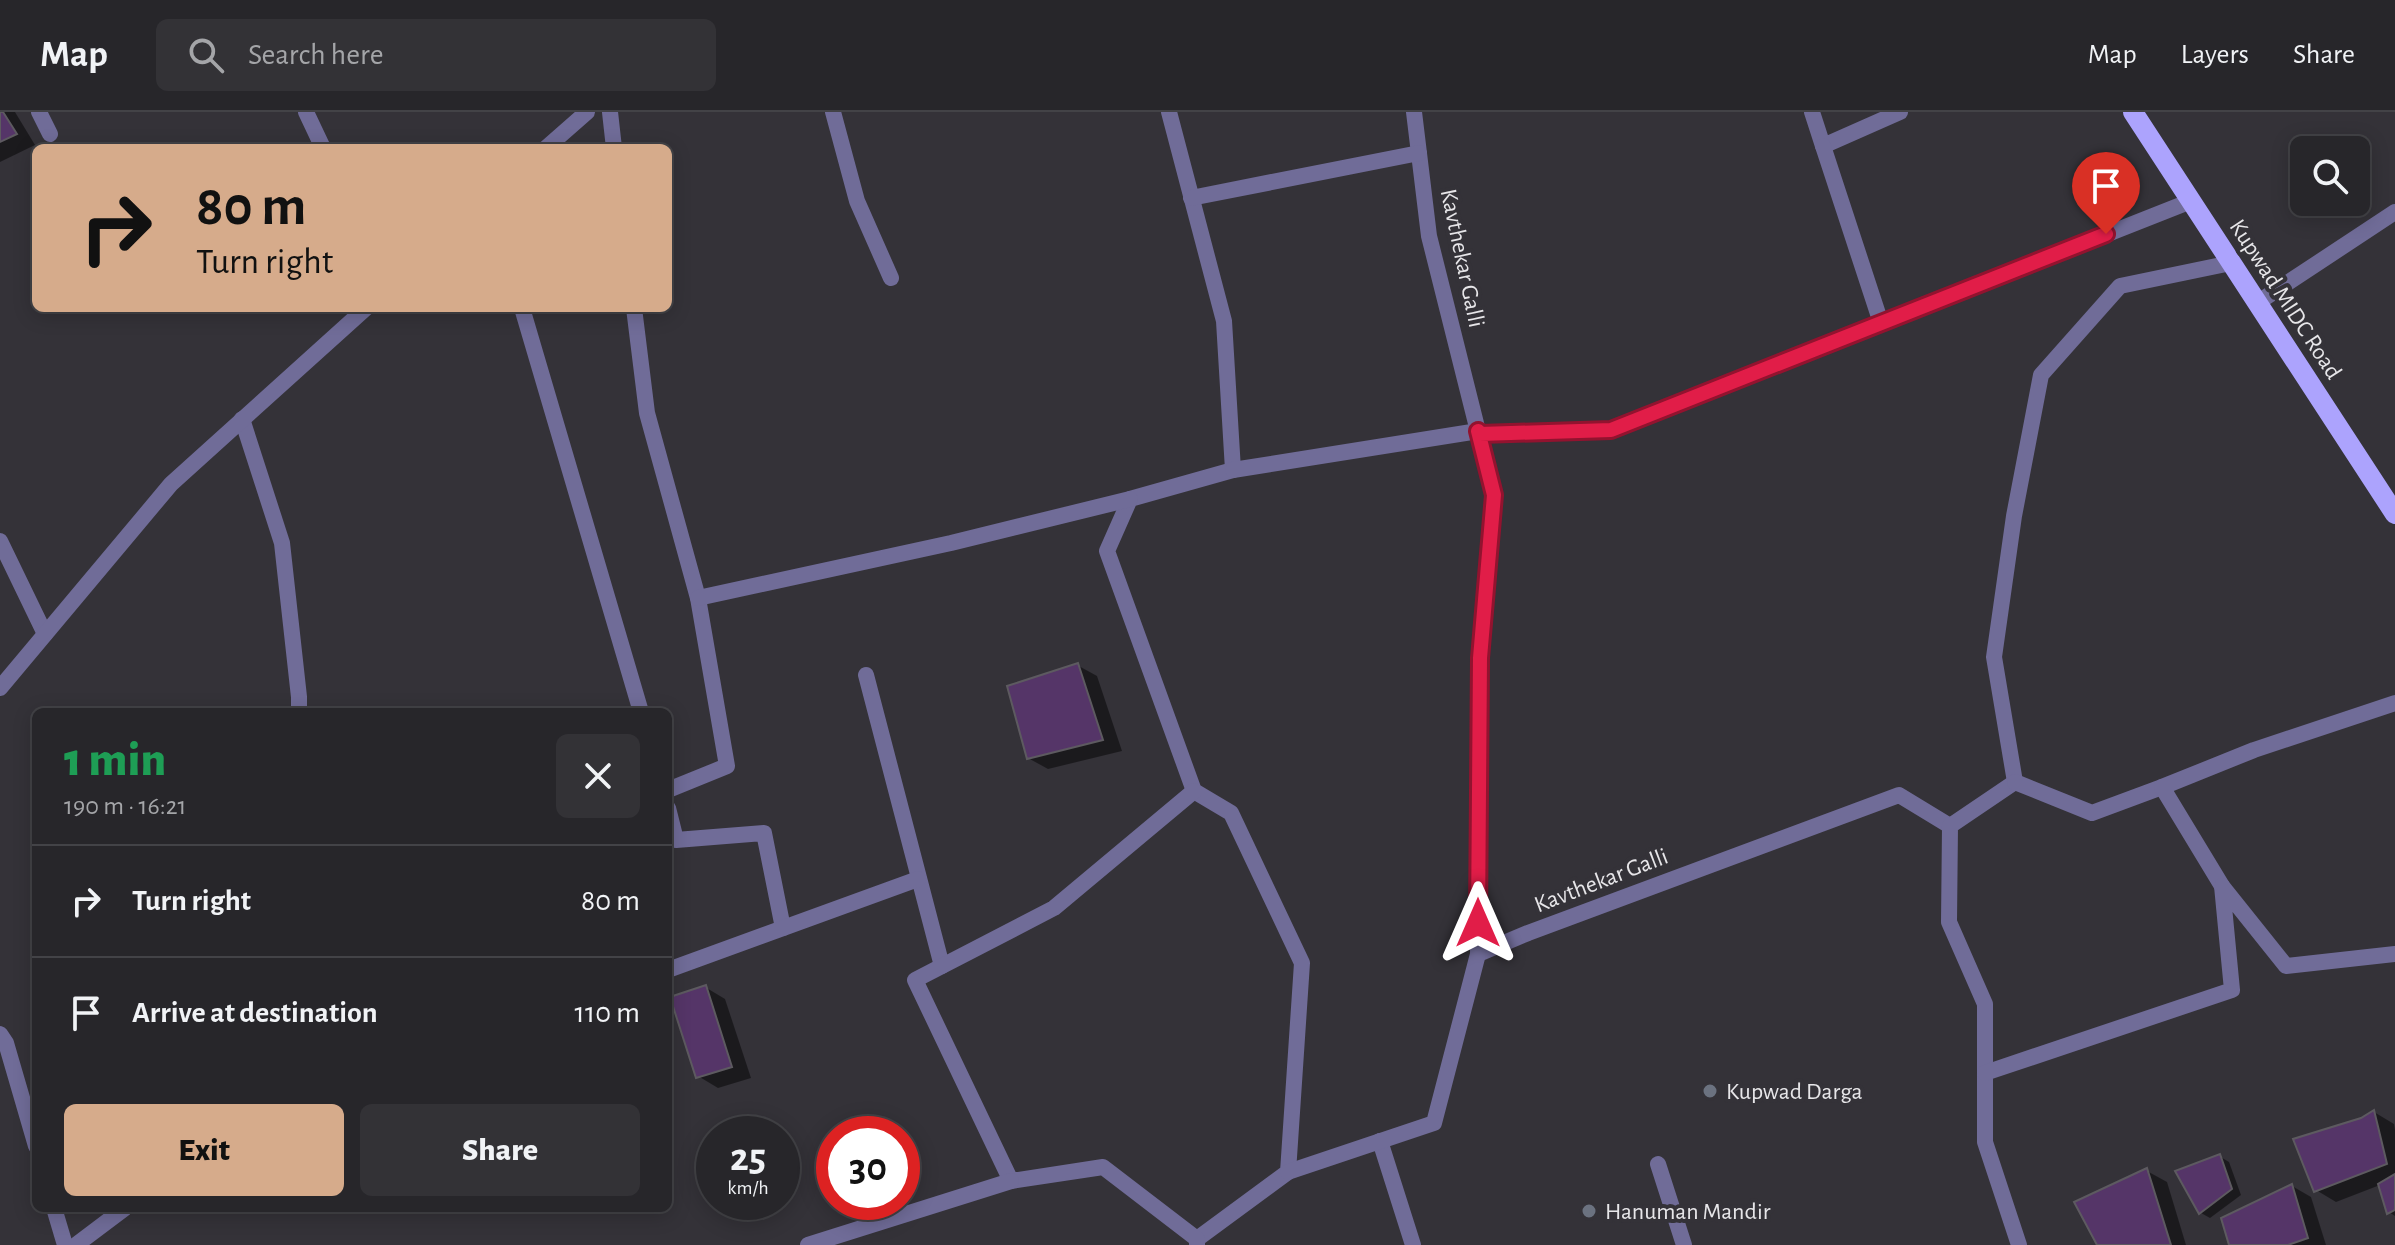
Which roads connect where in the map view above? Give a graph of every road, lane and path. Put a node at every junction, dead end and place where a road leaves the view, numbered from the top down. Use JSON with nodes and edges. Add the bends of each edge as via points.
{"nodes":[{"id":1,"x":39,"y":112,"type":"edge"},
{"id":2,"x":306,"y":112,"type":"edge"},
{"id":3,"x":587,"y":112,"type":"edge"},
{"id":4,"x":610,"y":112,"type":"edge"},
{"id":5,"x":833,"y":112,"type":"edge"},
{"id":6,"x":1169,"y":112,"type":"edge"},
{"id":7,"x":1414,"y":112,"type":"edge"},
{"id":8,"x":1812,"y":112,"type":"edge"},
{"id":9,"x":1900,"y":112,"type":"edge"},
{"id":10,"x":2133,"y":112,"type":"edge"},
{"id":11,"x":50,"y":134,"type":"dead end"},
{"id":12,"x":321,"y":144,"type":"edge"},
{"id":13,"x":551,"y":144,"type":"edge"},
{"id":14,"x":614,"y":144,"type":"edge"},
{"id":15,"x":1823,"y":146,"type":"junction"},
{"id":16,"x":1419,"y":153,"type":"junction"},
{"id":17,"x":1191,"y":198,"type":"junction"},
{"id":18,"x":2191,"y":201,"type":"junction"},
{"id":19,"x":2395,"y":212,"type":"edge"},
{"id":20,"x":2231,"y":263,"type":"junction"},
{"id":21,"x":891,"y":278,"type":"dead end"},
{"id":22,"x":2257,"y":303,"type":"junction"},
{"id":23,"x":362,"y":312,"type":"edge"},
{"id":24,"x":523,"y":312,"type":"edge"},
{"id":25,"x":634,"y":312,"type":"edge"},
{"id":26,"x":1881,"y":323,"type":"junction"},
{"id":27,"x":242,"y":419,"type":"junction"},
{"id":28,"x":1478,"y":431,"type":"junction"},
{"id":29,"x":1233,"y":470,"type":"junction"},
{"id":30,"x":1130,"y":499,"type":"junction"},
{"id":31,"x":2395,"y":514,"type":"edge"},
{"id":32,"x":0,"y":541,"type":"edge"},
{"id":33,"x":698,"y":598,"type":"junction"},
{"id":34,"x":45,"y":634,"type":"junction"},
{"id":35,"x":866,"y":675,"type":"dead end"},
{"id":36,"x":0,"y":688,"type":"edge"},
{"id":37,"x":2395,"y":703,"type":"edge"},
{"id":38,"x":299,"y":708,"type":"edge"},
{"id":39,"x":640,"y":708,"type":"edge"},
{"id":40,"x":2015,"y":782,"type":"junction"},
{"id":41,"x":2162,"y":787,"type":"junction"},
{"id":42,"x":672,"y":788,"type":"edge"},
{"id":43,"x":1194,"y":791,"type":"junction"},
{"id":44,"x":672,"y":824,"type":"edge"},
{"id":45,"x":1950,"y":826,"type":"junction"},
{"id":46,"x":918,"y":879,"type":"junction"},
{"id":47,"x":2222,"y":886,"type":"junction"},
{"id":48,"x":783,"y":928,"type":"junction"},
{"id":49,"x":1478,"y":954,"type":"junction"},
{"id":50,"x":2395,"y":954,"type":"edge"},
{"id":51,"x":942,"y":966,"type":"junction"},
{"id":52,"x":672,"y":969,"type":"edge"},
{"id":53,"x":0,"y":1034,"type":"edge"},
{"id":54,"x":1985,"y":1073,"type":"junction"},
{"id":55,"x":32,"y":1132,"type":"edge"},
{"id":56,"x":1380,"y":1141,"type":"junction"},
{"id":57,"x":1658,"y":1164,"type":"dead end"},
{"id":58,"x":1288,"y":1172,"type":"junction"},
{"id":59,"x":1011,"y":1181,"type":"junction"},
{"id":60,"x":55,"y":1212,"type":"edge"},
{"id":61,"x":120,"y":1212,"type":"edge"},
{"id":62,"x":1197,"y":1242,"type":"edge"},
{"id":63,"x":65,"y":1245,"type":"edge"},
{"id":64,"x":76,"y":1245,"type":"edge"},
{"id":65,"x":808,"y":1245,"type":"edge"},
{"id":66,"x":1413,"y":1245,"type":"edge"},
{"id":67,"x":1684,"y":1245,"type":"edge"},
{"id":68,"x":2019,"y":1245,"type":"edge"}],
"edges":[{"from":1,"to":11,"type":"street"},
{"from":2,"to":12,"type":"street"},
{"from":3,"to":13,"type":"street"},
{"from":4,"to":14,"type":"street"},
{"from":5,"to":21,"type":"street","via":[[857,201]]},
{"from":6,"to":17,"type":"street"},
{"from":7,"to":16,"type":"street","name":"Kavthekar Galli"},
{"from":8,"to":15,"type":"street"},
{"from":9,"to":15,"type":"street"},
{"from":10,"to":18,"type":"main road","name":"Kupwad MIDC Road"},
{"from":15,"to":26,"type":"street"},
{"from":16,"to":17,"type":"street"},
{"from":16,"to":28,"type":"street","name":"Kavthekar Galli","via":[[1429,236]]},
{"from":17,"to":29,"type":"street","via":[[1224,321]]},
{"from":18,"to":20,"type":"main road","name":"Kupwad MIDC Road"},
{"from":18,"to":26,"type":"street"},
{"from":19,"to":22,"type":"street"},
{"from":20,"to":22,"type":"main road","name":"Kupwad MIDC Road"},
{"from":20,"to":40,"type":"street","via":[[2120,286],[2041,375],[1994,657]]},
{"from":22,"to":31,"type":"main road","name":"Kupwad MIDC Road"},
{"from":23,"to":27,"type":"street"},
{"from":24,"to":39,"type":"street"},
{"from":25,"to":33,"type":"street","via":[[647,413]]},
{"from":26,"to":28,"type":"street","via":[[1611,430]]},
{"from":27,"to":34,"type":"street","via":[[171,484]]},
{"from":27,"to":38,"type":"street","via":[[282,543]]},
{"from":28,"to":29,"type":"street"},
{"from":28,"to":49,"type":"street","name":"Kavthekar Galli","via":[[1494,495],[1480,658]]},
{"from":29,"to":30,"type":"street"},
{"from":30,"to":33,"type":"street"},
{"from":30,"to":43,"type":"street","via":[[1107,551]]},
{"from":32,"to":34,"type":"street"},
{"from":33,"to":42,"type":"street","via":[[727,766]]},
{"from":34,"to":36,"type":"street"},
{"from":35,"to":46,"type":"street"},
{"from":37,"to":41,"type":"street"},
{"from":40,"to":41,"type":"street","via":[[2092,813]]},
{"from":40,"to":45,"type":"street"},
{"from":41,"to":47,"type":"street"},
{"from":43,"to":51,"type":"street","via":[[1054,908]]},
{"from":43,"to":58,"type":"street","via":[[1231,813],[1302,963]]},
{"from":44,"to":48,"type":"street","via":[[676,840],[764,833]]},
{"from":45,"to":49,"type":"street","name":"Kavthekar Galli","via":[[1899,795]]},
{"from":45,"to":54,"type":"street","via":[[1949,922],[1985,1004]]},
{"from":46,"to":48,"type":"street"},
{"from":46,"to":51,"type":"street"},
{"from":47,"to":50,"type":"street","via":[[2286,966]]},
{"from":47,"to":54,"type":"street","via":[[2232,990]]},
{"from":48,"to":52,"type":"street"},
{"from":49,"to":56,"type":"street","via":[[1434,1123]]},
{"from":51,"to":59,"type":"street","via":[[915,980]]},
{"from":53,"to":55,"type":"street"},
{"from":54,"to":68,"type":"street","via":[[1985,1142]]},
{"from":56,"to":58,"type":"street"},
{"from":56,"to":66,"type":"street"},
{"from":57,"to":67,"type":"street"},
{"from":58,"to":62,"type":"street"},
{"from":59,"to":62,"type":"street","via":[[1103,1167]]},
{"from":59,"to":65,"type":"street"},
{"from":60,"to":63,"type":"street"},
{"from":61,"to":64,"type":"street"}]}
